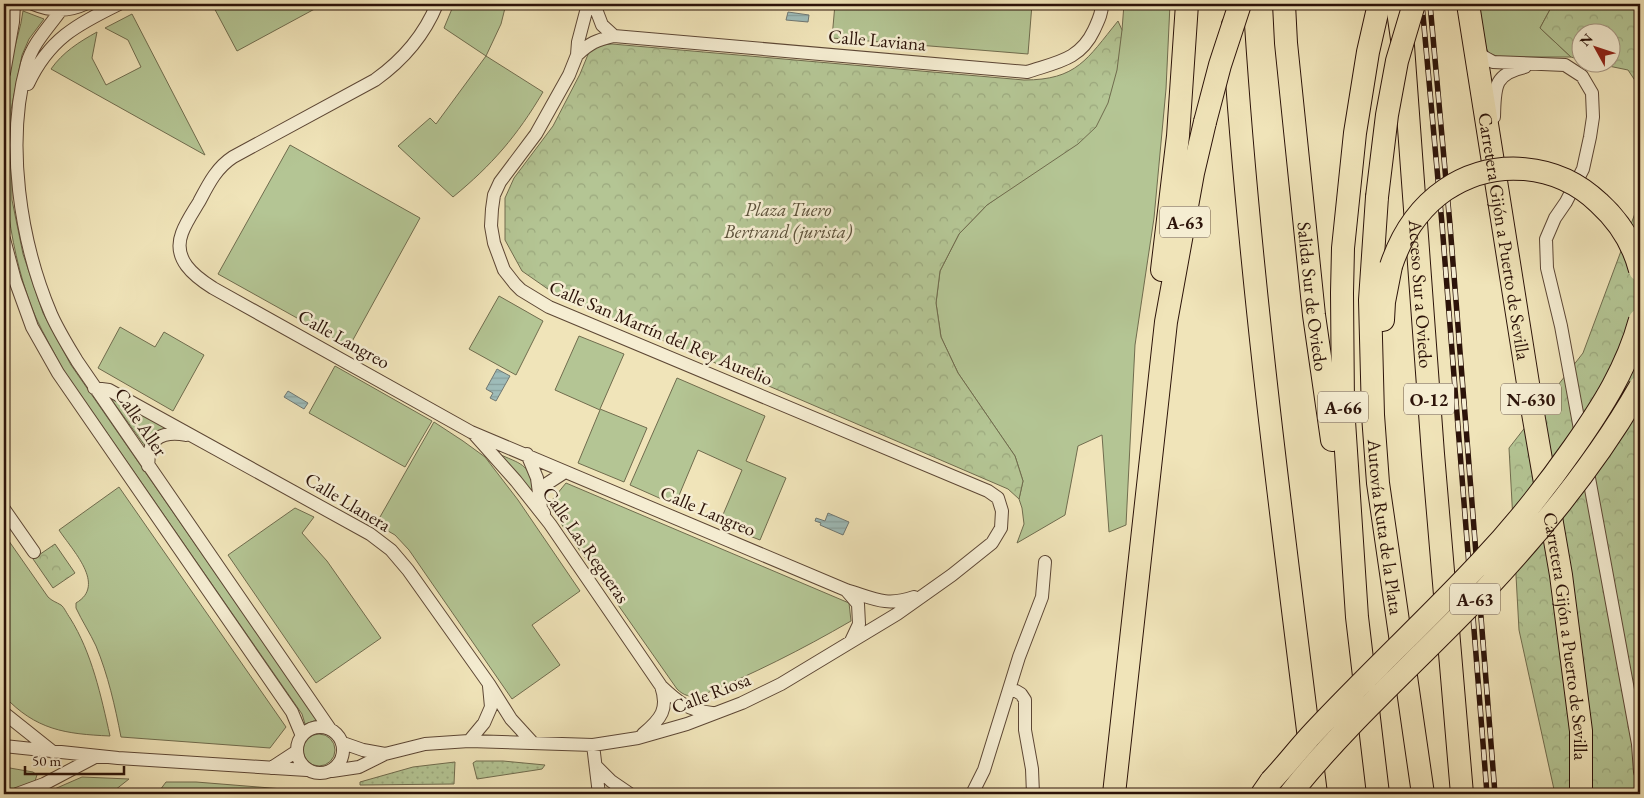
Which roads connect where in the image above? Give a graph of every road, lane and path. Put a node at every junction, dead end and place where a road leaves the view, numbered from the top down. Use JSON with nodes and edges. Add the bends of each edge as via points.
{"nodes":[{"id":1,"x":14,"y":4,"type":"edge"},
{"id":2,"x":34,"y":4,"type":"edge"},
{"id":3,"x":84,"y":4,"type":"edge"},
{"id":4,"x":437,"y":4,"type":"edge"},
{"id":5,"x":588,"y":4,"type":"edge"},
{"id":6,"x":594,"y":4,"type":"edge"},
{"id":7,"x":1102,"y":4,"type":"edge"},
{"id":8,"x":1187,"y":4,"type":"edge"},
{"id":9,"x":1232,"y":4,"type":"edge"},
{"id":10,"x":1240,"y":4,"type":"edge"},
{"id":11,"x":1284,"y":4,"type":"edge"},
{"id":12,"x":1378,"y":4,"type":"edge"},
{"id":13,"x":1397,"y":4,"type":"edge"},
{"id":14,"x":1414,"y":4,"type":"edge"},
{"id":15,"x":1468,"y":4,"type":"edge"},
{"id":16,"x":117,"y":5,"type":"edge"},
{"id":17,"x":61,"y":10,"type":"junction"},
{"id":18,"x":614,"y":36,"type":"junction"},
{"id":19,"x":1477,"y":53,"type":"junction"},
{"id":20,"x":577,"y":55,"type":"junction"},
{"id":21,"x":1542,"y":64,"type":"junction"},
{"id":22,"x":4,"y":73,"type":"edge"},
{"id":23,"x":20,"y":99,"type":"junction"},
{"id":24,"x":1492,"y":157,"type":"junction"},
{"id":25,"x":4,"y":239,"type":"edge"},
{"id":26,"x":1640,"y":270,"type":"edge"},
{"id":27,"x":1640,"y":320,"type":"edge"},
{"id":28,"x":1640,"y":387,"type":"edge"},
{"id":29,"x":94,"y":388,"type":"junction"},
{"id":30,"x":471,"y":432,"type":"junction"},
{"id":31,"x":193,"y":436,"type":"junction"},
{"id":32,"x":527,"y":454,"type":"junction"},
{"id":33,"x":148,"y":466,"type":"junction"},
{"id":34,"x":565,"y":472,"type":"junction"},
{"id":35,"x":539,"y":494,"type":"junction"},
{"id":36,"x":4,"y":509,"type":"edge"},
{"id":37,"x":550,"y":524,"type":"junction"},
{"id":38,"x":1001,"y":528,"type":"joint"},
{"id":39,"x":34,"y":552,"type":"dead end"},
{"id":40,"x":1390,"y":561,"type":"junction"},
{"id":41,"x":1045,"y":562,"type":"dead end"},
{"id":42,"x":1139,"y":567,"type":"junction"},
{"id":43,"x":846,"y":590,"type":"junction"},
{"id":44,"x":926,"y":593,"type":"junction"},
{"id":45,"x":1357,"y":617,"type":"junction"},
{"id":46,"x":851,"y":641,"type":"junction"},
{"id":47,"x":489,"y":684,"type":"junction"},
{"id":48,"x":661,"y":686,"type":"junction"},
{"id":49,"x":1010,"y":691,"type":"junction"},
{"id":50,"x":4,"y":713,"type":"edge"},
{"id":51,"x":716,"y":714,"type":"junction"},
{"id":52,"x":330,"y":729,"type":"junction"},
{"id":53,"x":302,"y":736,"type":"junction"},
{"id":54,"x":638,"y":738,"type":"junction"},
{"id":55,"x":469,"y":741,"type":"junction"},
{"id":56,"x":532,"y":742,"type":"junction"},
{"id":57,"x":343,"y":743,"type":"junction"},
{"id":58,"x":593,"y":745,"type":"junction"},
{"id":59,"x":4,"y":746,"type":"edge"},
{"id":60,"x":297,"y":751,"type":"junction"},
{"id":61,"x":53,"y":752,"type":"junction"},
{"id":62,"x":385,"y":754,"type":"junction"},
{"id":63,"x":97,"y":756,"type":"junction"},
{"id":64,"x":596,"y":766,"type":"junction"},
{"id":65,"x":271,"y":768,"type":"junction"},
{"id":66,"x":307,"y":770,"type":"junction"},
{"id":67,"x":332,"y":771,"type":"junction"},
{"id":68,"x":1640,"y":772,"type":"edge"},
{"id":69,"x":1267,"y":787,"type":"edge"},
{"id":70,"x":17,"y":794,"type":"edge"},
{"id":71,"x":599,"y":794,"type":"edge"},
{"id":72,"x":630,"y":794,"type":"edge"},
{"id":73,"x":972,"y":794,"type":"edge"},
{"id":74,"x":1033,"y":794,"type":"edge"},
{"id":75,"x":1114,"y":794,"type":"edge"},
{"id":76,"x":1290,"y":794,"type":"edge"},
{"id":77,"x":1316,"y":794,"type":"edge"},
{"id":78,"x":1378,"y":794,"type":"edge"},
{"id":79,"x":1423,"y":794,"type":"edge"},
{"id":80,"x":1462,"y":794,"type":"edge"},
{"id":81,"x":1581,"y":794,"type":"edge"}],
"edges":[{"from":1,"to":22,"type":"street"},
{"from":2,"to":17,"type":"street"},
{"from":3,"to":16,"type":"street","name":"Calle Aller"},
{"from":3,"to":17,"type":"street","name":"Calle Aller"},
{"from":4,"to":30,"type":"street","name":"Calle Langreo","via":[[421,35],[403,58],[385,73],[233,156],[221,166],[182,233],[180,249],[188,268],[201,280]]},
{"from":5,"to":20,"type":"street","name":"Calle San Martín del Rey Aurelio"},
{"from":6,"to":18,"type":"street","via":[[602,25]]},
{"from":7,"to":18,"type":"street","name":"Calle Laviana","via":[[1102,13],[1088,43],[1070,58],[1027,72]]},
{"from":8,"to":42,"type":"highway","via":[[1178,136],[1148,392]]},
{"from":9,"to":77,"type":"highway","via":[[1252,261]]},
{"from":10,"to":42,"type":"highway","number":"A-63","bridge":true,"via":[[1220,65],[1193,173],[1166,322]]},
{"from":11,"to":45,"type":"highway","name":"Salida Sur de Oviedo","via":[[1314,315]]},
{"from":12,"to":45,"type":"highway","name":"Autovía Ruta de la Plata","number":"A-66","via":[[1359,107],[1343,248],[1343,406]]},
{"from":13,"to":80,"type":"highway","name":"Acceso Sur a Oviedo","number":"O-12","via":[[1403,46]]},
{"from":14,"to":40,"type":"highway","name":"Autovía Ruta de la Plata","number":"A-66","bridge":true,"via":[[1397,61],[1387,115],[1370,300],[1378,482]]},
{"from":15,"to":19,"type":"highway","name":"Carretera Gijón a Puerto de Sevilla","number":"N-630"},
{"from":16,"to":23,"type":"street","name":"Calle Aller","via":[[60,38],[37,64]]},
{"from":17,"to":23,"type":"street","name":"Calle Aller","via":[[36,43],[27,63]]},
{"from":18,"to":20,"type":"street","name":"Calle Laviana","via":[[590,43]]},
{"from":19,"to":21,"type":"street","via":[[1493,62]]},
{"from":19,"to":24,"type":"highway","name":"Carretera Gijón a Puerto de Sevilla","number":"N-630"},
{"from":20,"to":38,"type":"street","name":"Calle San Martín del Rey Aurelio","via":[[550,112],[494,195],[491,226],[494,243],[504,270],[515,284],[549,308],[988,491],[998,498],[1002,511]]},
{"from":21,"to":24,"type":"street","via":[[1501,77],[1495,88]]},
{"from":21,"to":68,"type":"street","via":[[1565,66],[1582,76],[1592,92],[1593,117],[1583,169],[1554,218],[1546,239],[1547,268],[1561,326],[1638,744]]},
{"from":23,"to":29,"type":"street","name":"Calle Aller","via":[[17,160],[24,230],[51,314]]},
{"from":24,"to":81,"type":"highway","name":"Carretera Gijón a Puerto de Sevilla","number":"N-630","via":[[1561,575],[1581,731]]},
{"from":25,"to":53,"type":"street","via":[[32,327],[58,373],[292,712]]},
{"from":26,"to":40,"type":"highway","bridge":true,"via":[[1624,230],[1611,214],[1579,187],[1553,174],[1520,168],[1488,171],[1446,189],[1423,210],[1396,250],[1384,302],[1382,336]]},
{"from":27,"to":69,"type":"highway","bridge":true,"via":[[1618,378],[1593,419],[1523,515],[1314,732]]},
{"from":28,"to":76,"type":"highway","number":"A-63","bridge":true,"via":[[1581,478],[1534,535],[1486,589],[1345,731]]},
{"from":29,"to":31,"type":"street","name":"Calle Llanera","via":[[109,390]]},
{"from":29,"to":33,"type":"street","name":"Calle Aller"},
{"from":30,"to":32,"type":"street","name":"Calle Langreo"},
{"from":30,"to":37,"type":"street","name":"Calle Las Regueras"},
{"from":31,"to":33,"type":"street","name":"Calle Llanera","via":[[172,432],[159,438],[150,448]]},
{"from":31,"to":47,"type":"street","name":"Calle Llanera","via":[[370,534],[391,550]]},
{"from":32,"to":34,"type":"street","name":"Calle Langreo"},
{"from":32,"to":35,"type":"street","via":[[537,478]]},
{"from":33,"to":52,"type":"street","name":"Calle Aller"},
{"from":34,"to":35,"type":"street","via":[[548,483]]},
{"from":34,"to":43,"type":"street","name":"Calle Langreo"},
{"from":35,"to":37,"type":"street","via":[[541,508]]},
{"from":36,"to":39,"type":"street"},
{"from":37,"to":48,"type":"street","name":"Calle Las Regueras"},
{"from":38,"to":44,"type":"street","name":"Calle Riosa","via":[[992,543]]},
{"from":40,"to":79,"type":"highway","name":"Autovía Ruta de la Plata","number":"A-66"},
{"from":41,"to":49,"type":"street","via":[[1042,597]]},
{"from":42,"to":75,"type":"highway","number":"A-63"},
{"from":43,"to":44,"type":"street","name":"Calle Langreo","via":[[885,602],[902,601]]},
{"from":43,"to":46,"type":"street","via":[[858,604],[859,624]]},
{"from":44,"to":46,"type":"street","name":"Calle Riosa"},
{"from":45,"to":78,"type":"highway","name":"Autovía Ruta de la Plata","number":"A-66"},
{"from":46,"to":51,"type":"street","name":"Calle Riosa","via":[[781,684]]},
{"from":47,"to":55,"type":"street","via":[[491,707],[484,723]]},
{"from":47,"to":56,"type":"street","name":"Calle Llanera","via":[[511,720]]},
{"from":48,"to":51,"type":"street","name":"Calle Las Regueras","via":[[685,707]]},
{"from":48,"to":54,"type":"street","name":"Calle Las Regueras","via":[[664,709],[653,726]]},
{"from":49,"to":73,"type":"street","via":[[984,770]]},
{"from":49,"to":74,"type":"street","via":[[1016,690],[1025,700],[1025,730]]},
{"from":50,"to":61,"type":"street"},
{"from":51,"to":54,"type":"street","name":"Calle Riosa"},
{"from":52,"to":53,"type":"street","via":[[314,728]]},
{"from":52,"to":57,"type":"street"},
{"from":53,"to":60,"type":"street"},
{"from":54,"to":58,"type":"street","name":"Calle Riosa"},
{"from":55,"to":56,"type":"street","name":"Calle Riosa"},
{"from":55,"to":62,"type":"street","name":"Calle Riosa","via":[[425,744]]},
{"from":56,"to":58,"type":"street","name":"Calle Riosa"},
{"from":57,"to":62,"type":"street","name":"Calle Riosa"},
{"from":57,"to":67,"type":"street","via":[[342,758]]},
{"from":58,"to":64,"type":"street"},
{"from":59,"to":61,"type":"street"},
{"from":60,"to":65,"type":"street"},
{"from":60,"to":66,"type":"street"},
{"from":61,"to":63,"type":"street"},
{"from":62,"to":67,"type":"street","name":"Calle Riosa","via":[[359,766]]},
{"from":63,"to":65,"type":"street"},
{"from":63,"to":70,"type":"street","via":[[44,784]]},
{"from":64,"to":71,"type":"street"},
{"from":64,"to":72,"type":"street"},
{"from":65,"to":66,"type":"street"},
{"from":66,"to":67,"type":"street","via":[[323,774]]}]}
